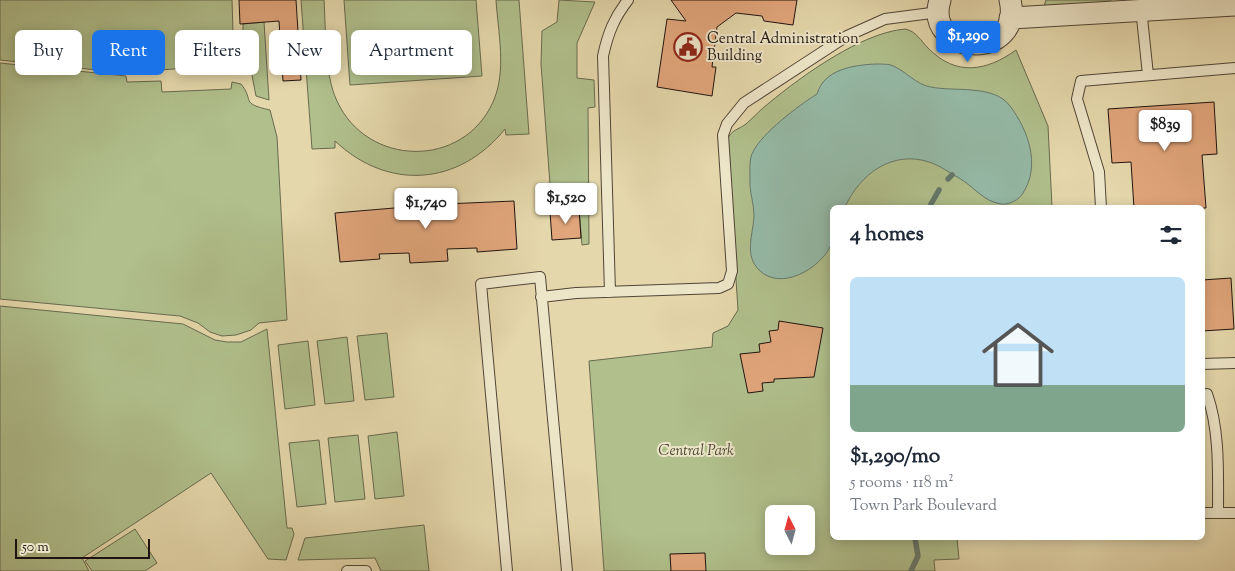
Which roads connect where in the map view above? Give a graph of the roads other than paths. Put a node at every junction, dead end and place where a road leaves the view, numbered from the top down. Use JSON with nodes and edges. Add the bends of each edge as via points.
{"nodes":[{"id":1,"x":628,"y":0,"type":"edge"},
{"id":2,"x":1141,"y":5,"type":"edge"},
{"id":3,"x":1235,"y":5,"type":"edge"},
{"id":4,"x":939,"y":6,"type":"edge"},
{"id":5,"x":1010,"y":9,"type":"edge"},
{"id":6,"x":1235,"y":68,"type":"edge"},
{"id":7,"x":1148,"y":75,"type":"junction"},
{"id":8,"x":1101,"y":205,"type":"edge"},
{"id":9,"x":610,"y":292,"type":"junction"},
{"id":10,"x":541,"y":297,"type":"junction"},
{"id":11,"x":1235,"y":363,"type":"edge"},
{"id":12,"x":1205,"y":364,"type":"edge"},
{"id":13,"x":1207,"y":394,"type":"dead end"},
{"id":14,"x":1218,"y":512,"type":"junction"},
{"id":15,"x":1235,"y":512,"type":"edge"},
{"id":16,"x":1205,"y":513,"type":"edge"},
{"id":17,"x":347,"y":571,"type":"edge"},
{"id":18,"x":366,"y":571,"type":"edge"},
{"id":19,"x":507,"y":571,"type":"edge"},
{"id":20,"x":567,"y":571,"type":"edge"}],
"edges":[{"from":1,"to":9,"type":"lane","via":[[615,16],[603,56]]},
{"from":2,"to":3,"type":"street"},
{"from":2,"to":5,"type":"street"},
{"from":2,"to":7,"type":"lane"},
{"from":4,"to":5,"type":"street","via":[[944,29],[952,38],[975,46],[987,44],[1006,29]]},
{"from":4,"to":9,"type":"lane","via":[[885,19],[847,36],[744,103],[727,124],[723,135],[732,271],[728,284],[719,288]]},
{"from":6,"to":7,"type":"lane"},
{"from":7,"to":8,"type":"lane","via":[[1081,81],[1076,99],[1099,172]]},
{"from":9,"to":10,"type":"lane"},
{"from":10,"to":19,"type":"lane","via":[[540,277],[481,284]]},
{"from":10,"to":20,"type":"lane"},
{"from":11,"to":12,"type":"lane"},
{"from":13,"to":14,"type":"lane","via":[[1214,414]]},
{"from":14,"to":15,"type":"lane"},
{"from":14,"to":16,"type":"lane"},
{"from":17,"to":18,"type":"lane"}]}
